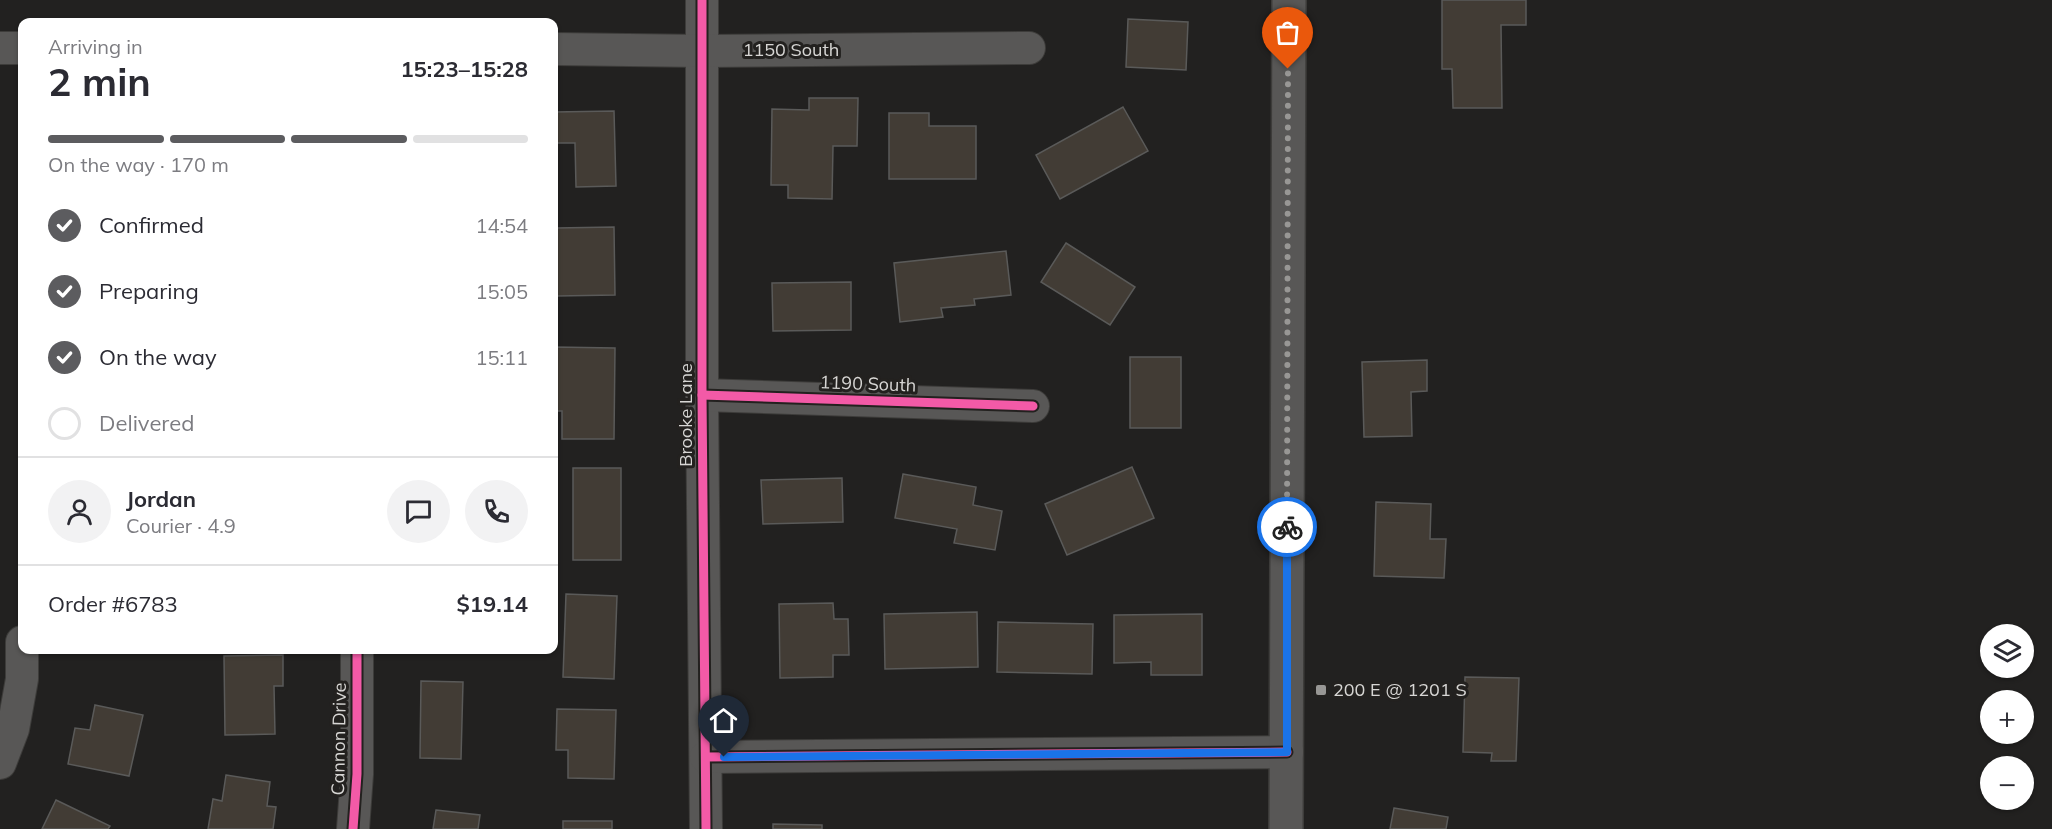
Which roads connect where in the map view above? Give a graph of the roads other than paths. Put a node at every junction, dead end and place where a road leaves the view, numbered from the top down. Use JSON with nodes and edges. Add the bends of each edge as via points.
{"nodes":[{"id":1,"x":702,"y":0,"type":"edge"},
{"id":2,"x":1289,"y":0,"type":"edge"},
{"id":3,"x":0,"y":48,"type":"edge"},
{"id":4,"x":18,"y":48,"type":"edge"},
{"id":5,"x":1029,"y":48,"type":"dead end"},
{"id":6,"x":558,"y":49,"type":"edge"},
{"id":7,"x":702,"y":51,"type":"junction"},
{"id":8,"x":702,"y":395,"type":"junction"},
{"id":9,"x":1033,"y":406,"type":"dead end"},
{"id":10,"x":22,"y":654,"type":"edge"},
{"id":11,"x":357,"y":654,"type":"edge"},
{"id":12,"x":1287,"y":752,"type":"junction"},
{"id":13,"x":706,"y":757,"type":"junction"},
{"id":14,"x":0,"y":763,"type":"edge"},
{"id":15,"x":353,"y":829,"type":"edge"},
{"id":16,"x":706,"y":829,"type":"edge"},
{"id":17,"x":1286,"y":829,"type":"edge"}],
"edges":[{"from":1,"to":7,"type":"street","name":"Brooke Lane"},
{"from":2,"to":12,"type":"main road"},
{"from":3,"to":4,"type":"street"},
{"from":5,"to":7,"type":"street","name":"1150 South"},
{"from":6,"to":7,"type":"street","name":"1150 South"},
{"from":7,"to":8,"type":"street","name":"Brooke Lane"},
{"from":8,"to":9,"type":"street","name":"1190 South"},
{"from":8,"to":13,"type":"street","name":"Brooke Lane"},
{"from":10,"to":14,"type":"street","via":[[13,729]]},
{"from":11,"to":15,"type":"street","name":"Cannon Drive"},
{"from":12,"to":13,"type":"street"},
{"from":12,"to":17,"type":"main road"},
{"from":13,"to":16,"type":"street","name":"Brooke Lane"}]}
